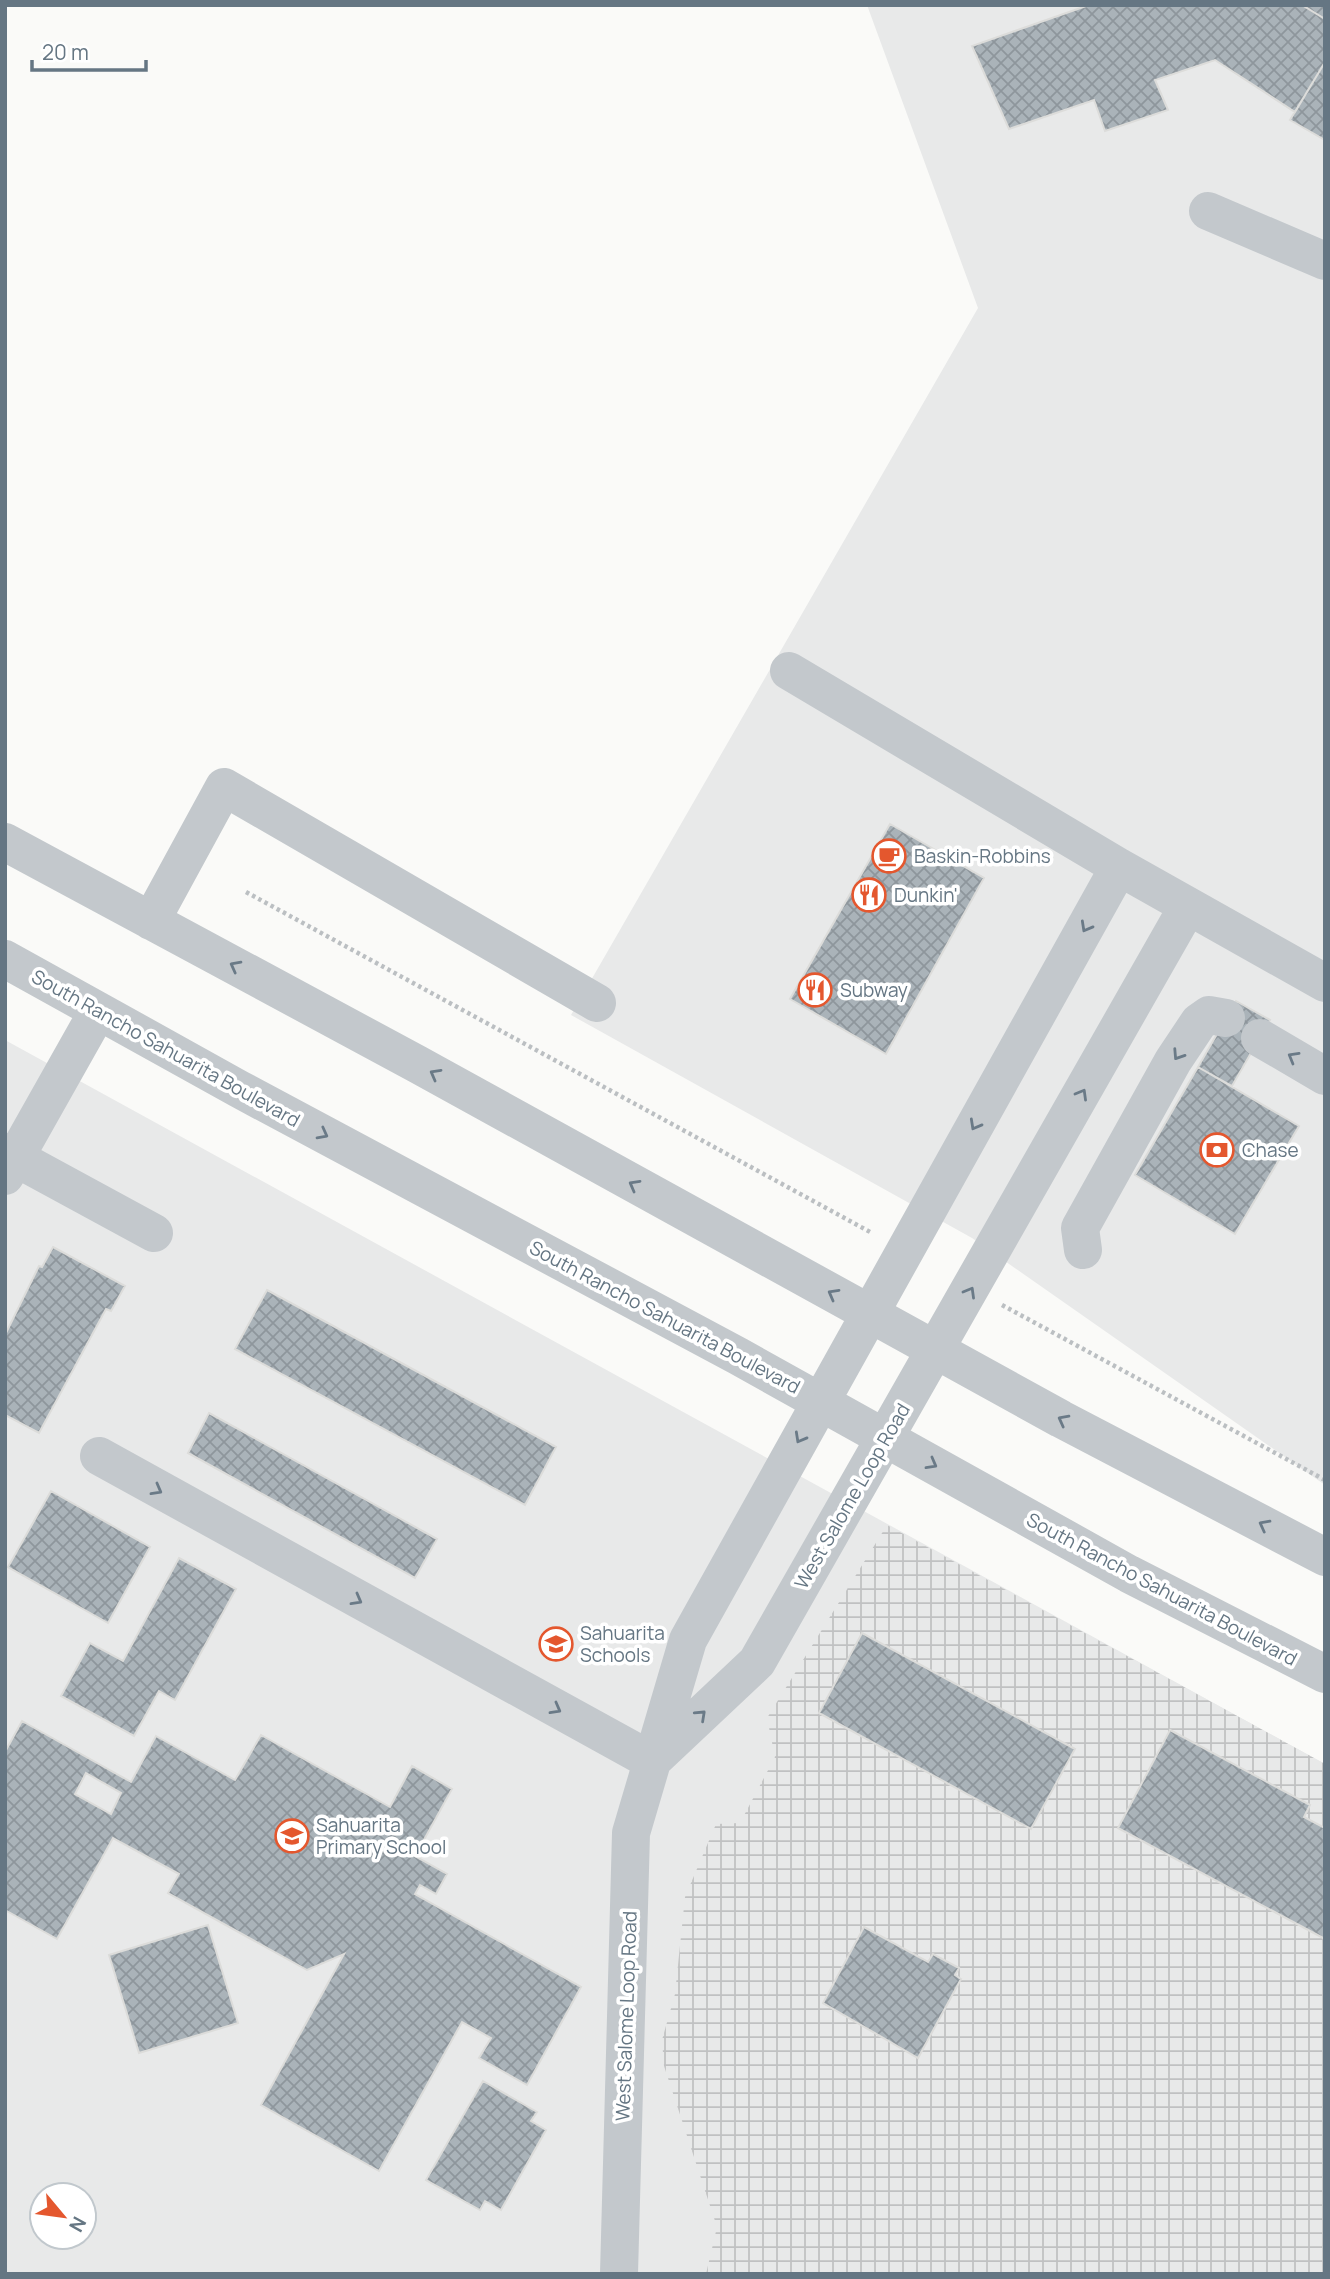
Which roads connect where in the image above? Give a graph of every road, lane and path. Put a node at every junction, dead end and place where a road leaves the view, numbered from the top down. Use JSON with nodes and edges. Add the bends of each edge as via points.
{"nodes":[{"id":1,"x":1208,"y":211,"type":"dead end"},
{"id":2,"x":1325,"y":261,"type":"edge"},
{"id":3,"x":789,"y":671,"type":"dead end"},
{"id":4,"x":5,"y":842,"type":"edge"},
{"id":5,"x":1119,"y":867,"type":"junction"},
{"id":6,"x":246,"y":892,"type":"dead end"},
{"id":7,"x":1188,"y":906,"type":"junction"},
{"id":8,"x":151,"y":921,"type":"junction"},
{"id":9,"x":5,"y":959,"type":"edge"},
{"id":10,"x":1325,"y":983,"type":"edge"},
{"id":11,"x":597,"y":1003,"type":"dead end"},
{"id":12,"x":98,"y":1011,"type":"junction"},
{"id":13,"x":1226,"y":1018,"type":"dead end"},
{"id":14,"x":1260,"y":1038,"type":"dead end"},
{"id":15,"x":1325,"y":1076,"type":"edge"},
{"id":16,"x":9,"y":1162,"type":"edge"},
{"id":17,"x":154,"y":1233,"type":"dead end"},
{"id":18,"x":1083,"y":1250,"type":"dead end"},
{"id":19,"x":905,"y":1251,"type":"junction"},
{"id":20,"x":972,"y":1288,"type":"junction"},
{"id":21,"x":869,"y":1314,"type":"junction"},
{"id":22,"x":936,"y":1351,"type":"junction"},
{"id":23,"x":820,"y":1401,"type":"junction"},
{"id":24,"x":886,"y":1438,"type":"junction"},
{"id":25,"x":99,"y":1456,"type":"dead end"},
{"id":26,"x":1325,"y":1480,"type":"edge"},
{"id":27,"x":1325,"y":1557,"type":"edge"},
{"id":28,"x":1325,"y":1674,"type":"edge"},
{"id":29,"x":652,"y":1762,"type":"junction"},
{"id":30,"x":619,"y":2274,"type":"edge"}],
"edges":[{"from":1,"to":2,"type":"street"},
{"from":3,"to":5,"type":"street"},
{"from":4,"to":8,"type":"street"},
{"from":5,"to":7,"type":"street"},
{"from":5,"to":19,"type":"street","name":"West Salome Loop Road","one_way":true},
{"from":6,"to":19,"type":"path"},
{"from":7,"to":10,"type":"street"},
{"from":20,"to":7,"type":"street","name":"West Salome Loop Road","one_way":true},
{"from":8,"to":11,"type":"street","via":[[224,787]]},
{"from":21,"to":8,"type":"street","one_way":true},
{"from":9,"to":12,"type":"street","name":"South Rancho Sahuarita Boulevard"},
{"from":12,"to":16,"type":"street"},
{"from":12,"to":23,"type":"street","name":"South Rancho Sahuarita Boulevard","one_way":true},
{"from":13,"to":18,"type":"street","one_way":true,"via":[[1209,1015],[1199,1022],[1173,1061],[1080,1228]]},
{"from":15,"to":14,"type":"street","one_way":true},
{"from":16,"to":17,"type":"street"},
{"from":19,"to":21,"type":"street","name":"West Salome Loop Road"},
{"from":22,"to":20,"type":"street","name":"West Salome Loop Road","one_way":true},
{"from":20,"to":26,"type":"path"},
{"from":21,"to":22,"type":"street"},
{"from":21,"to":23,"type":"street","name":"West Salome Loop Road"},
{"from":22,"to":24,"type":"street","name":"West Salome Loop Road"},
{"from":27,"to":22,"type":"street","one_way":true},
{"from":23,"to":24,"type":"street","name":"South Rancho Sahuarita Boulevard"},
{"from":23,"to":29,"type":"street","name":"West Salome Loop Road","one_way":true,"via":[[688,1640]]},
{"from":24,"to":28,"type":"street","name":"South Rancho Sahuarita Boulevard","one_way":true,"via":[[1129,1574]]},
{"from":29,"to":24,"type":"street","name":"West Salome Loop Road","one_way":true,"via":[[757,1662]]},
{"from":25,"to":29,"type":"street","one_way":true},
{"from":29,"to":30,"type":"street","name":"West Salome Loop Road","via":[[631,1833]]}]}
